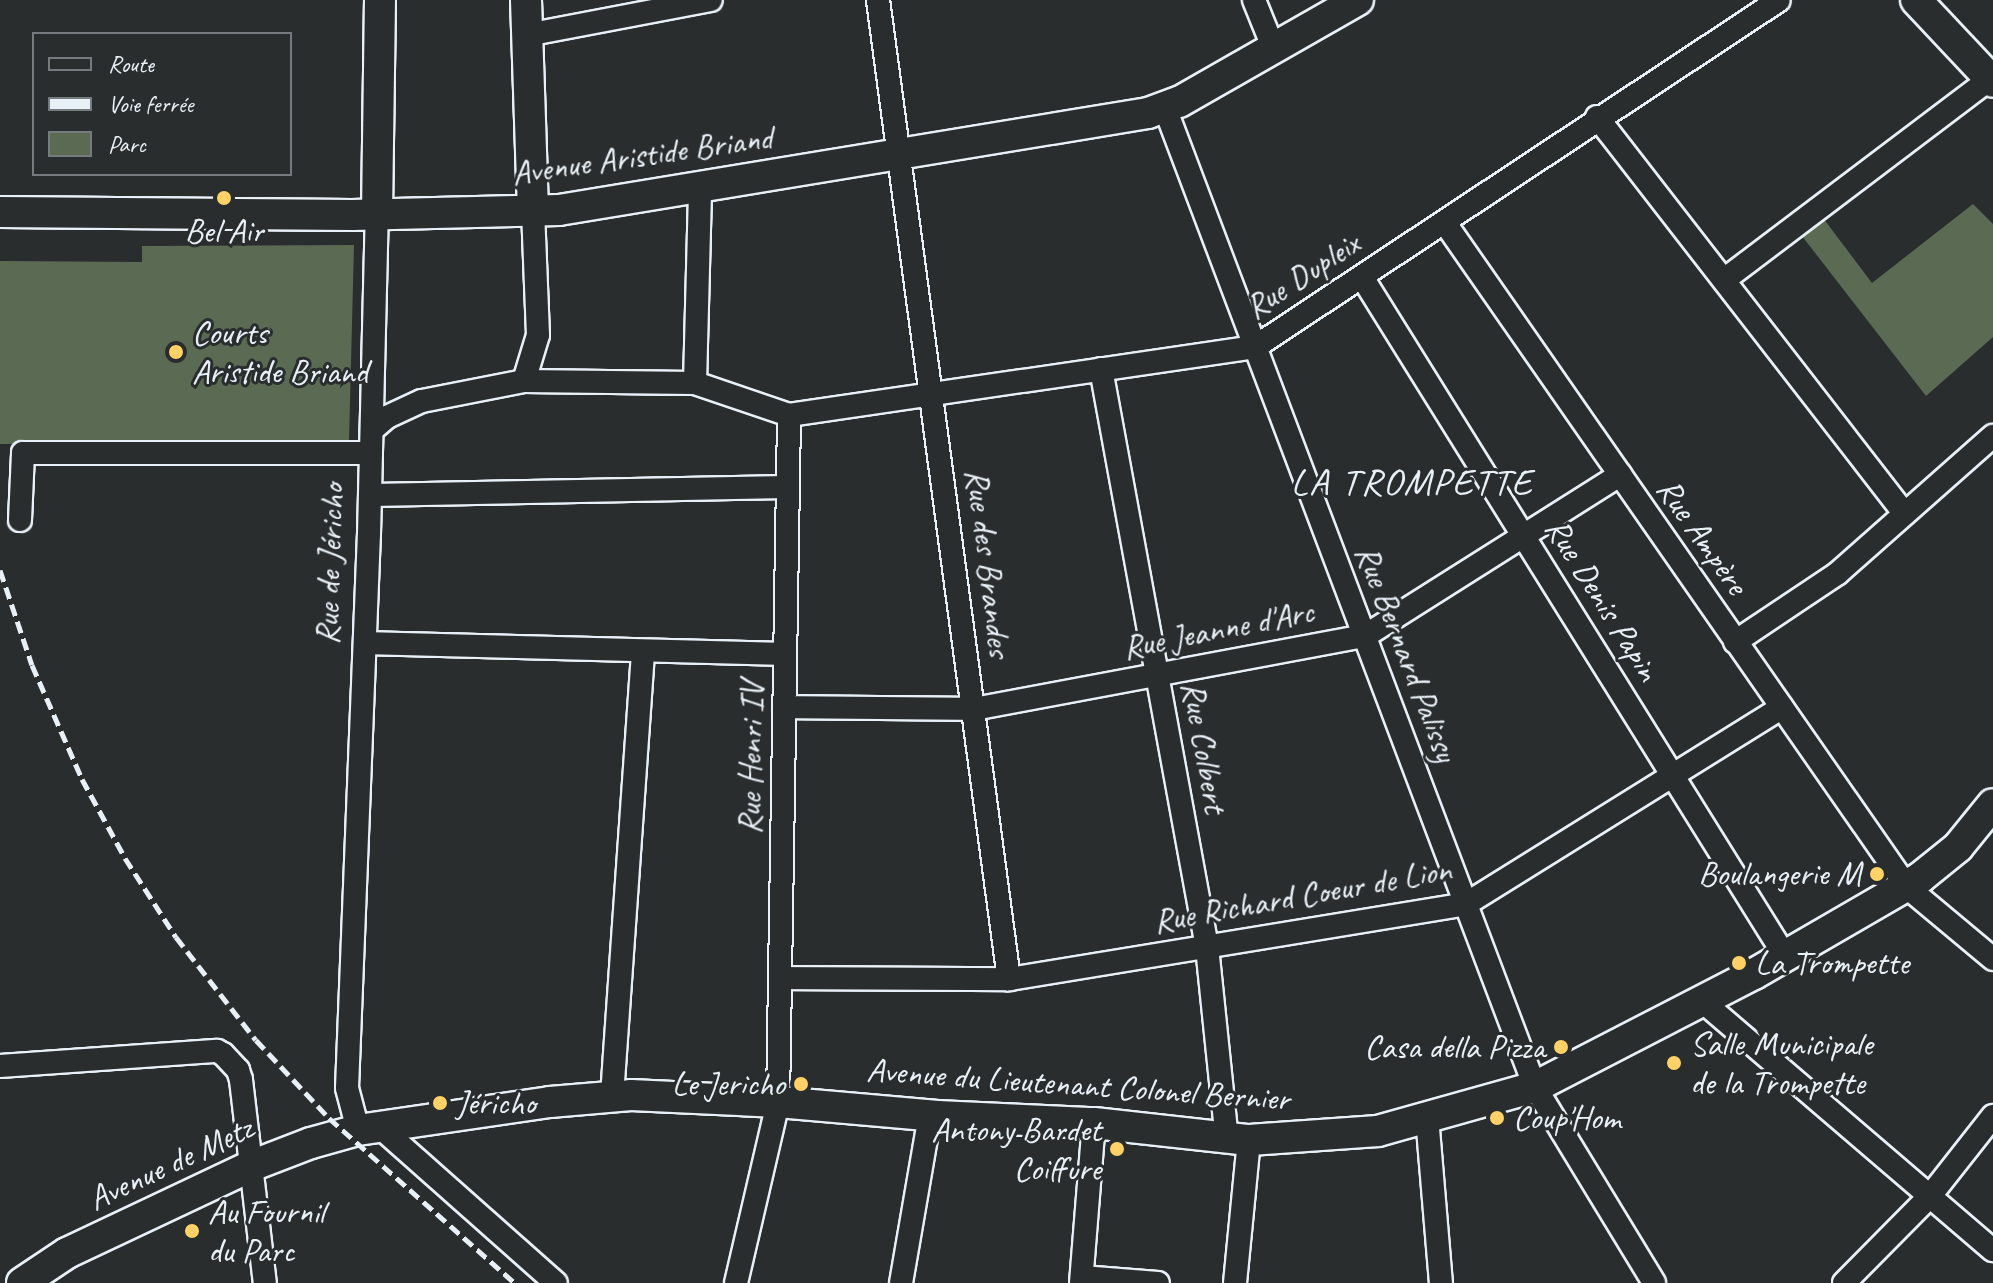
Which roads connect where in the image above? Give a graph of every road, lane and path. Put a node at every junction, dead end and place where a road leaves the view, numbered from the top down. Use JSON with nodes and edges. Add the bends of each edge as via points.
{"nodes":[{"id":1,"x":380,"y":0,"type":"edge"},
{"id":2,"x":526,"y":0,"type":"edge"},
{"id":3,"x":711,"y":0,"type":"edge"},
{"id":4,"x":878,"y":0,"type":"edge"},
{"id":5,"x":1254,"y":0,"type":"edge"},
{"id":6,"x":1358,"y":0,"type":"edge"},
{"id":7,"x":1779,"y":0,"type":"edge"},
{"id":8,"x":1916,"y":0,"type":"edge"},
{"id":9,"x":527,"y":35,"type":"junction"},
{"id":10,"x":1273,"y":47,"type":"junction"},
{"id":11,"x":1992,"y":80,"type":"edge"},
{"id":12,"x":1165,"y":108,"type":"junction"},
{"id":13,"x":1597,"y":117,"type":"junction"},
{"id":14,"x":901,"y":156,"type":"junction"},
{"id":15,"x":700,"y":188,"type":"junction"},
{"id":16,"x":0,"y":212,"type":"edge"},
{"id":17,"x":533,"y":213,"type":"junction"},
{"id":18,"x":377,"y":214,"type":"junction"},
{"id":19,"x":1445,"y":223,"type":"junction"},
{"id":20,"x":1362,"y":277,"type":"junction"},
{"id":21,"x":1724,"y":280,"type":"junction"},
{"id":22,"x":1255,"y":347,"type":"junction"},
{"id":23,"x":1101,"y":369,"type":"junction"},
{"id":24,"x":524,"y":381,"type":"junction"},
{"id":25,"x":695,"y":383,"type":"junction"},
{"id":26,"x":933,"y":394,"type":"junction"},
{"id":27,"x":789,"y":415,"type":"junction"},
{"id":28,"x":372,"y":430,"type":"junction"},
{"id":29,"x":1993,"y":436,"type":"edge"},
{"id":30,"x":371,"y":453,"type":"junction"},
{"id":31,"x":1620,"y":475,"type":"junction"},
{"id":32,"x":788,"y":487,"type":"junction"},
{"id":33,"x":370,"y":495,"type":"junction"},
{"id":34,"x":1905,"y":514,"type":"junction"},
{"id":35,"x":20,"y":520,"type":"dead end"},
{"id":36,"x":1524,"y":536,"type":"junction"},
{"id":37,"x":1365,"y":636,"type":"junction"},
{"id":38,"x":1735,"y":642,"type":"junction"},
{"id":39,"x":365,"y":643,"type":"junction"},
{"id":40,"x":643,"y":651,"type":"junction"},
{"id":41,"x":785,"y":654,"type":"junction"},
{"id":42,"x":1158,"y":675,"type":"junction"},
{"id":43,"x":784,"y":707,"type":"junction"},
{"id":44,"x":1782,"y":707,"type":"junction"},
{"id":45,"x":974,"y":709,"type":"junction"},
{"id":46,"x":1672,"y":774,"type":"junction"},
{"id":47,"x":1993,"y":804,"type":"edge"},
{"id":48,"x":1907,"y":887,"type":"junction"},
{"id":49,"x":1466,"y":904,"type":"junction"},
{"id":50,"x":1207,"y":947,"type":"junction"},
{"id":51,"x":1785,"y":956,"type":"junction"},
{"id":52,"x":1993,"y":959,"type":"edge"},
{"id":53,"x":780,"y":978,"type":"junction"},
{"id":54,"x":1009,"y":979,"type":"junction"},
{"id":55,"x":1702,"y":1001,"type":"junction"},
{"id":56,"x":0,"y":1066,"type":"edge"},
{"id":57,"x":1535,"y":1087,"type":"junction"},
{"id":58,"x":612,"y":1096,"type":"junction"},
{"id":59,"x":778,"y":1102,"type":"junction"},
{"id":60,"x":930,"y":1115,"type":"junction"},
{"id":61,"x":1993,"y":1116,"type":"edge"},
{"id":62,"x":1427,"y":1117,"type":"junction"},
{"id":63,"x":1094,"y":1123,"type":"junction"},
{"id":64,"x":369,"y":1128,"type":"junction"},
{"id":65,"x":1238,"y":1140,"type":"junction"},
{"id":66,"x":251,"y":1166,"type":"junction"},
{"id":67,"x":1930,"y":1196,"type":"junction"},
{"id":68,"x":1993,"y":1250,"type":"edge"},
{"id":69,"x":1081,"y":1280,"type":"edge"},
{"id":70,"x":22,"y":1283,"type":"edge"},
{"id":71,"x":265,"y":1283,"type":"edge"},
{"id":72,"x":556,"y":1283,"type":"edge"},
{"id":73,"x":736,"y":1283,"type":"edge"},
{"id":74,"x":901,"y":1283,"type":"edge"},
{"id":75,"x":1158,"y":1283,"type":"edge"},
{"id":76,"x":1235,"y":1283,"type":"edge"},
{"id":77,"x":1441,"y":1283,"type":"edge"},
{"id":78,"x":1654,"y":1283,"type":"edge"},
{"id":79,"x":1844,"y":1283,"type":"edge"}],
"edges":[{"from":1,"to":18,"type":"street","name":"Rue de Jéricho"},
{"from":2,"to":9,"type":"street"},
{"from":3,"to":9,"type":"street"},
{"from":4,"to":14,"type":"street","name":"Rue des Brandes"},
{"from":5,"to":10,"type":"street"},
{"from":6,"to":10,"type":"street","name":"Avenue Aristide Briand"},
{"from":7,"to":13,"type":"street","name":"Rue Dupleix"},
{"from":8,"to":11,"type":"street"},
{"from":9,"to":17,"type":"street"},
{"from":10,"to":12,"type":"street","name":"Avenue Aristide Briand"},
{"from":11,"to":21,"type":"street"},
{"from":12,"to":14,"type":"street","name":"Avenue Aristide Briand"},
{"from":12,"to":22,"type":"street","name":"Rue Bernard Palissy"},
{"from":13,"to":19,"type":"street","name":"Rue Dupleix"},
{"from":13,"to":21,"type":"street"},
{"from":14,"to":15,"type":"street","name":"Avenue Aristide Briand"},
{"from":14,"to":26,"type":"street","name":"Rue des Brandes"},
{"from":15,"to":17,"type":"street","name":"Avenue Aristide Briand"},
{"from":15,"to":25,"type":"street"},
{"from":16,"to":18,"type":"street","name":"Avenue Aristide Briand"},
{"from":17,"to":18,"type":"street","name":"Avenue Aristide Briand"},
{"from":17,"to":24,"type":"street","via":[[538,335]]},
{"from":18,"to":28,"type":"street","name":"Rue de Jéricho"},
{"from":19,"to":20,"type":"street","name":"Rue Dupleix"},
{"from":19,"to":31,"type":"street","name":"Rue Ampère"},
{"from":20,"to":22,"type":"street","name":"Rue Dupleix"},
{"from":20,"to":36,"type":"street","name":"Rue Denis Papin"},
{"from":21,"to":34,"type":"street"},
{"from":22,"to":23,"type":"street","name":"Rue Dupleix"},
{"from":22,"to":37,"type":"street","name":"Rue Bernard Palissy"},
{"from":23,"to":26,"type":"street","name":"Rue Dupleix"},
{"from":23,"to":42,"type":"street","name":"Rue Colbert"},
{"from":24,"to":25,"type":"street"},
{"from":24,"to":28,"type":"street","via":[[422,401]]},
{"from":25,"to":27,"type":"street"},
{"from":26,"to":27,"type":"street","name":"Rue Dupleix"},
{"from":26,"to":45,"type":"street","name":"Rue des Brandes"},
{"from":27,"to":32,"type":"street","name":"Rue Henri IV"},
{"from":28,"to":30,"type":"street","name":"Rue de Jéricho"},
{"from":29,"to":34,"type":"street"},
{"from":30,"to":33,"type":"street","name":"Rue de Jéricho"},
{"from":30,"to":35,"type":"street","via":[[23,453]]},
{"from":31,"to":36,"type":"street","name":"Rue Jeanne d'Arc"},
{"from":31,"to":38,"type":"street","name":"Rue Ampère"},
{"from":32,"to":33,"type":"street"},
{"from":32,"to":41,"type":"street","name":"Rue Henri IV"},
{"from":33,"to":39,"type":"street","name":"Rue de Jéricho"},
{"from":34,"to":38,"type":"street","via":[[1838,573]]},
{"from":36,"to":37,"type":"street","name":"Rue Jeanne d'Arc"},
{"from":36,"to":46,"type":"street","name":"Rue Denis Papin"},
{"from":37,"to":42,"type":"street","name":"Rue Jeanne d'Arc"},
{"from":37,"to":49,"type":"street","name":"Rue Bernard Palissy"},
{"from":38,"to":44,"type":"street","name":"Rue Ampère"},
{"from":39,"to":40,"type":"street"},
{"from":39,"to":64,"type":"street","name":"Rue de Jéricho","via":[[347,1088]]},
{"from":40,"to":41,"type":"street"},
{"from":40,"to":58,"type":"street"},
{"from":41,"to":43,"type":"street","name":"Rue Henri IV"},
{"from":42,"to":45,"type":"street","name":"Rue Jeanne d'Arc"},
{"from":42,"to":50,"type":"street","name":"Rue Colbert"},
{"from":43,"to":45,"type":"street","name":"Rue Jeanne d'Arc"},
{"from":43,"to":53,"type":"street","name":"Rue Henri IV"},
{"from":44,"to":46,"type":"street","name":"Rue Richard Coeur de Lion"},
{"from":44,"to":48,"type":"street","name":"Rue Ampère"},
{"from":45,"to":54,"type":"street","name":"Rue des Brandes"},
{"from":46,"to":49,"type":"street","name":"Rue Richard Coeur de Lion"},
{"from":46,"to":51,"type":"street","name":"Rue Denis Papin"},
{"from":47,"to":48,"type":"street","name":"Avenue du Lieutenant Colonel Bernier","via":[[1958,847]]},
{"from":48,"to":51,"type":"street","name":"Avenue du Lieutenant Colonel Bernier"},
{"from":48,"to":52,"type":"street","name":"Rue Ampère"},
{"from":49,"to":50,"type":"street","name":"Rue Richard Coeur de Lion"},
{"from":49,"to":57,"type":"street","name":"Rue Bernard Palissy"},
{"from":50,"to":54,"type":"street","name":"Rue Richard Coeur de Lion"},
{"from":50,"to":65,"type":"street","name":"Rue Colbert"},
{"from":51,"to":55,"type":"street","name":"Avenue du Lieutenant Colonel Bernier"},
{"from":53,"to":54,"type":"street","name":"Rue Richard Coeur de Lion"},
{"from":53,"to":59,"type":"street","name":"Rue Henri IV"},
{"from":55,"to":57,"type":"street","name":"Avenue du Lieutenant Colonel Bernier"},
{"from":55,"to":67,"type":"street"},
{"from":56,"to":66,"type":"street","via":[[217,1051],[238,1070],[241,1080]]},
{"from":57,"to":62,"type":"street","name":"Avenue du Lieutenant Colonel Bernier"},
{"from":57,"to":78,"type":"street","name":"Rue Bernard Palissy"},
{"from":58,"to":59,"type":"street","name":"Avenue du Lieutenant Colonel Bernier"},
{"from":58,"to":64,"type":"street","name":"Avenue du Lieutenant Colonel Bernier"},
{"from":59,"to":60,"type":"street","name":"Avenue du Lieutenant Colonel Bernier"},
{"from":59,"to":73,"type":"street","name":"Rue Henri IV"},
{"from":60,"to":63,"type":"street","name":"Avenue du Lieutenant Colonel Bernier"},
{"from":60,"to":74,"type":"street"},
{"from":61,"to":67,"type":"street"},
{"from":62,"to":65,"type":"street","name":"Avenue du Lieutenant Colonel Bernier","via":[[1378,1131]]},
{"from":62,"to":77,"type":"street"},
{"from":63,"to":65,"type":"street","name":"Avenue du Lieutenant Colonel Bernier"},
{"from":63,"to":69,"type":"street"},
{"from":64,"to":66,"type":"street","name":"Avenue de Metz"},
{"from":64,"to":72,"type":"street"},
{"from":65,"to":76,"type":"street","name":"Rue Colbert"},
{"from":66,"to":70,"type":"street","name":"Avenue de Metz","via":[[67,1253]]},
{"from":66,"to":71,"type":"street"},
{"from":67,"to":68,"type":"street"},
{"from":67,"to":79,"type":"street"},
{"from":69,"to":75,"type":"street"}]}
